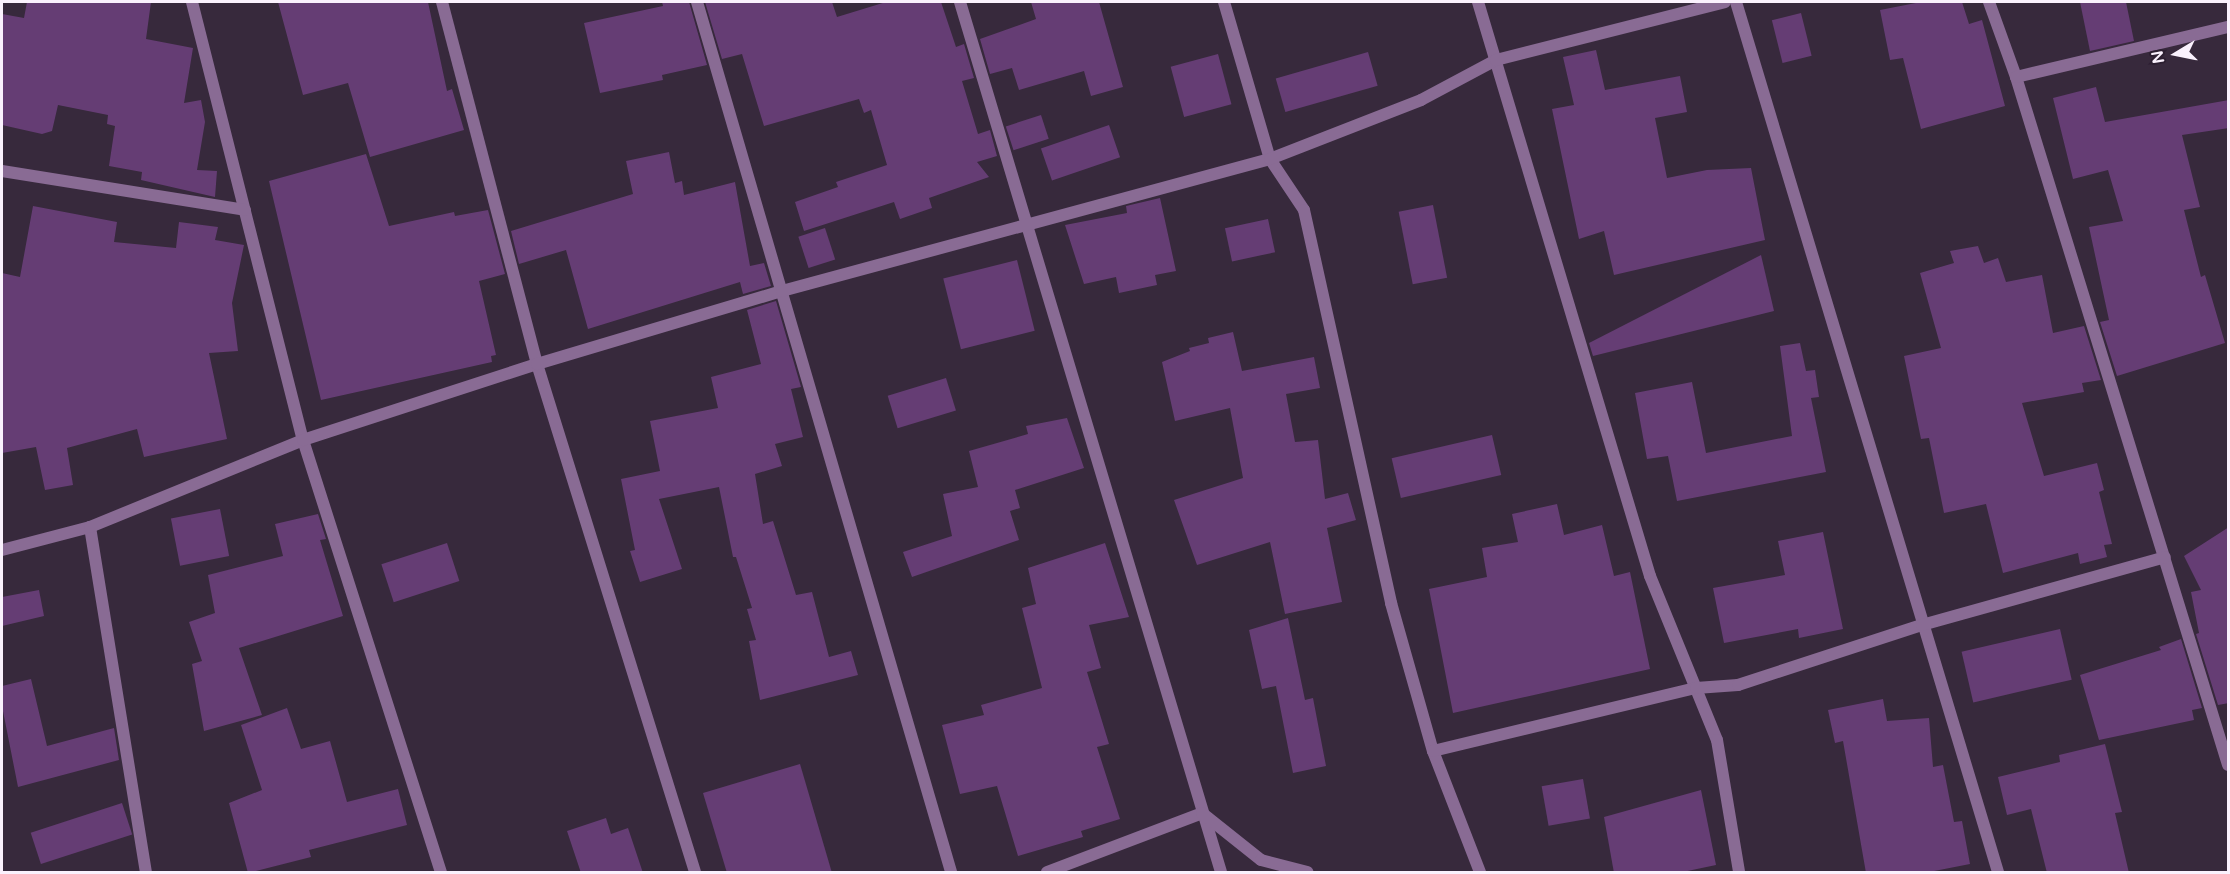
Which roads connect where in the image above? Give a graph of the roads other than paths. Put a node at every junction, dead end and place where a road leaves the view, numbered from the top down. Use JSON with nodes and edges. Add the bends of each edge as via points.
{"nodes":[{"id":1,"x":192,"y":2,"type":"edge"},
{"id":2,"x":442,"y":2,"type":"edge"},
{"id":3,"x":697,"y":2,"type":"edge"},
{"id":4,"x":960,"y":2,"type":"edge"},
{"id":5,"x":1224,"y":2,"type":"edge"},
{"id":6,"x":1478,"y":2,"type":"edge"},
{"id":7,"x":1725,"y":2,"type":"edge"},
{"id":8,"x":1736,"y":2,"type":"edge"},
{"id":9,"x":1989,"y":2,"type":"edge"},
{"id":10,"x":2229,"y":27,"type":"edge"},
{"id":11,"x":1496,"y":60,"type":"junction"},
{"id":12,"x":2016,"y":77,"type":"junction"},
{"id":13,"x":1270,"y":159,"type":"junction"},
{"id":14,"x":2,"y":171,"type":"edge"},
{"id":15,"x":245,"y":210,"type":"junction"},
{"id":16,"x":1026,"y":224,"type":"junction"},
{"id":17,"x":782,"y":291,"type":"junction"},
{"id":18,"x":537,"y":364,"type":"junction"},
{"id":19,"x":303,"y":440,"type":"junction"},
{"id":20,"x":90,"y":527,"type":"junction"},
{"id":21,"x":2,"y":550,"type":"edge"},
{"id":22,"x":2165,"y":557,"type":"junction"},
{"id":23,"x":1922,"y":625,"type":"junction"},
{"id":24,"x":1696,"y":688,"type":"junction"},
{"id":25,"x":1433,"y":751,"type":"junction"},
{"id":26,"x":2229,"y":765,"type":"edge"},
{"id":27,"x":1202,"y":813,"type":"junction"},
{"id":28,"x":146,"y":873,"type":"edge"},
{"id":29,"x":441,"y":873,"type":"edge"},
{"id":30,"x":695,"y":873,"type":"edge"},
{"id":31,"x":951,"y":873,"type":"edge"},
{"id":32,"x":1047,"y":873,"type":"edge"},
{"id":33,"x":1221,"y":873,"type":"edge"},
{"id":34,"x":1307,"y":873,"type":"edge"},
{"id":35,"x":1479,"y":873,"type":"edge"},
{"id":36,"x":1738,"y":873,"type":"edge"},
{"id":37,"x":1998,"y":873,"type":"edge"}],
"edges":[{"from":1,"to":15,"type":"street"},
{"from":2,"to":18,"type":"street"},
{"from":3,"to":17,"type":"street"},
{"from":4,"to":16,"type":"street"},
{"from":5,"to":13,"type":"street"},
{"from":6,"to":11,"type":"street"},
{"from":7,"to":11,"type":"street"},
{"from":8,"to":23,"type":"street"},
{"from":9,"to":12,"type":"street"},
{"from":10,"to":12,"type":"street"},
{"from":11,"to":13,"type":"street","via":[[1421,100]]},
{"from":11,"to":24,"type":"street","via":[[1650,576]]},
{"from":12,"to":22,"type":"street"},
{"from":13,"to":16,"type":"street"},
{"from":13,"to":25,"type":"street","via":[[1304,210],[1391,603]]},
{"from":14,"to":15,"type":"street"},
{"from":15,"to":19,"type":"street"},
{"from":16,"to":17,"type":"street"},
{"from":16,"to":27,"type":"street"},
{"from":17,"to":18,"type":"street"},
{"from":17,"to":31,"type":"street"},
{"from":18,"to":19,"type":"street"},
{"from":18,"to":30,"type":"street"},
{"from":19,"to":20,"type":"street"},
{"from":19,"to":29,"type":"street"},
{"from":20,"to":21,"type":"street"},
{"from":20,"to":28,"type":"street"},
{"from":22,"to":23,"type":"street"},
{"from":22,"to":26,"type":"street"},
{"from":23,"to":24,"type":"street","via":[[1738,685]]},
{"from":23,"to":37,"type":"street"},
{"from":24,"to":25,"type":"street"},
{"from":24,"to":36,"type":"street","via":[[1717,740]]},
{"from":25,"to":35,"type":"street"},
{"from":27,"to":32,"type":"street"},
{"from":27,"to":33,"type":"street"},
{"from":27,"to":34,"type":"street","via":[[1261,860]]}]}
